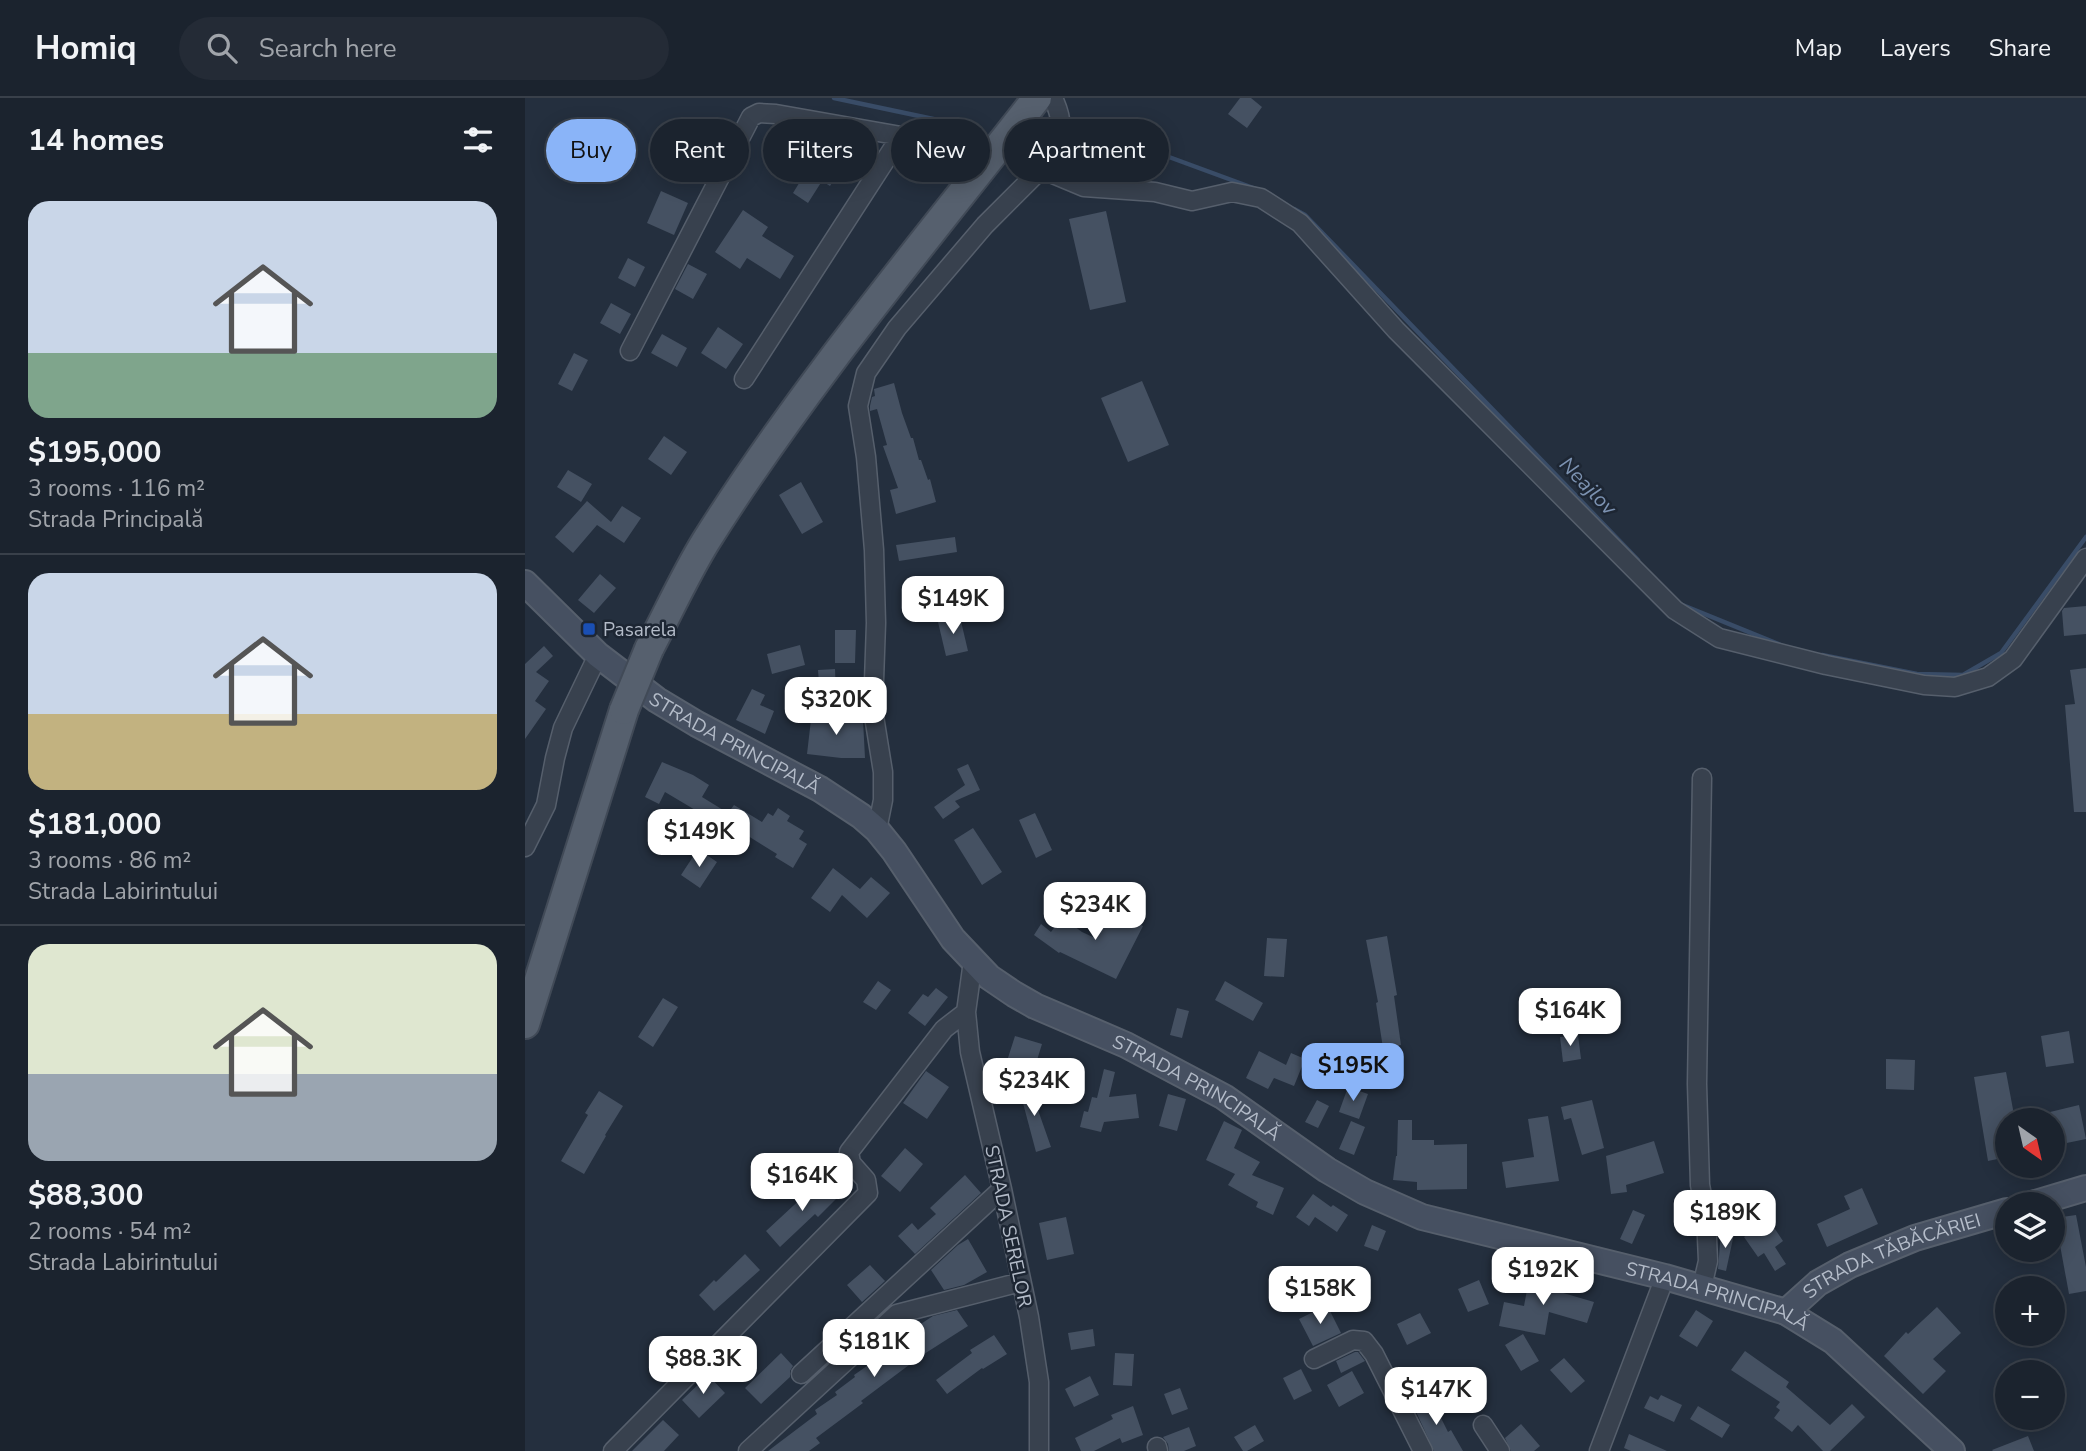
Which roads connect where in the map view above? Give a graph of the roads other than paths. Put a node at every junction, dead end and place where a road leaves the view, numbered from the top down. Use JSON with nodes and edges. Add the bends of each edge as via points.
{"nodes":[{"id":1,"x":1037,"y":98,"type":"edge"},
{"id":2,"x":1053,"y":98,"type":"edge"},
{"id":3,"x":1061,"y":119,"type":"edge"},
{"id":4,"x":891,"y":134,"type":"edge"},
{"id":5,"x":990,"y":146,"type":"edge"},
{"id":6,"x":999,"y":147,"type":"junction"},
{"id":7,"x":891,"y":151,"type":"edge"},
{"id":8,"x":1028,"y":182,"type":"edge"},
{"id":9,"x":1072,"y":182,"type":"edge"},
{"id":10,"x":630,"y":351,"type":"dead end"},
{"id":11,"x":744,"y":379,"type":"dead end"},
{"id":12,"x":2086,"y":558,"type":"edge"},
{"id":13,"x":525,"y":583,"type":"edge"},
{"id":14,"x":598,"y":656,"type":"junction"},
{"id":15,"x":1702,"y":778,"type":"dead end"},
{"id":16,"x":877,"y":830,"type":"junction"},
{"id":17,"x":525,"y":847,"type":"edge"},
{"id":18,"x":973,"y":961,"type":"junction"},
{"id":19,"x":966,"y":1012,"type":"junction"},
{"id":20,"x":525,"y":1024,"type":"edge"},
{"id":21,"x":2086,"y":1188,"type":"edge"},
{"id":22,"x":1002,"y":1189,"type":"junction"},
{"id":23,"x":2065,"y":1194,"type":"edge"},
{"id":24,"x":1995,"y":1215,"type":"edge"},
{"id":25,"x":1665,"y":1277,"type":"junction"},
{"id":26,"x":1021,"y":1282,"type":"junction"},
{"id":27,"x":1702,"y":1287,"type":"junction"},
{"id":28,"x":1786,"y":1312,"type":"junction"},
{"id":29,"x":1314,"y":1359,"type":"dead end"},
{"id":30,"x":801,"y":1374,"type":"dead end"},
{"id":31,"x":1483,"y":1425,"type":"dead end"},
{"id":32,"x":613,"y":1451,"type":"edge"},
{"id":33,"x":748,"y":1451,"type":"edge"},
{"id":34,"x":1039,"y":1451,"type":"edge"},
{"id":35,"x":1423,"y":1451,"type":"edge"},
{"id":36,"x":1500,"y":1451,"type":"edge"},
{"id":37,"x":1599,"y":1451,"type":"edge"},
{"id":38,"x":1952,"y":1451,"type":"edge"}],
"edges":[{"from":1,"to":6,"type":"main road"},
{"from":2,"to":3,"type":"street"},
{"from":4,"to":10,"type":"street","via":[[776,114],[751,117]]},
{"from":5,"to":6,"type":"street"},
{"from":6,"to":20,"type":"main road","bridge":true,"via":[[826,368],[705,543],[649,649],[624,710]]},
{"from":7,"to":11,"type":"street"},
{"from":8,"to":16,"type":"street","via":[[897,328],[866,373],[859,406],[874,550],[873,710],[883,772]]},
{"from":9,"to":12,"type":"street","via":[[1192,201],[1232,192],[1261,198],[1300,223],[1396,330],[1675,610],[1719,638],[1826,665],[1955,687],[1988,677],[2013,659]]},
{"from":13,"to":14,"type":"main road","name":"STRADA PRINCIPALĂ"},
{"from":14,"to":16,"type":"main road","name":"STRADA PRINCIPALĂ","via":[[657,700],[820,789]]},
{"from":14,"to":17,"type":"street","via":[[563,728],[546,805]]},
{"from":15,"to":27,"type":"street","via":[[1697,1084],[1698,1162],[1708,1262]]},
{"from":16,"to":18,"type":"main road","name":"STRADA PRINCIPALĂ"},
{"from":18,"to":19,"type":"street","name":"STRADA SERELOR"},
{"from":18,"to":25,"type":"main road","name":"STRADA PRINCIPALĂ","via":[[1024,1000],[1126,1045],[1224,1097],[1365,1192],[1422,1217]]},
{"from":19,"to":22,"type":"street","name":"STRADA SERELOR","via":[[970,1052]]},
{"from":19,"to":32,"type":"street","via":[[944,1029],[849,1152],[869,1192]]},
{"from":21,"to":23,"type":"main road"},
{"from":22,"to":26,"type":"street","name":"STRADA SERELOR"},
{"from":22,"to":30,"type":"street"},
{"from":24,"to":28,"type":"main road","name":"STRADA TĂBĂCĂRIEI","via":[[1915,1238],[1850,1265],[1818,1283]]},
{"from":25,"to":27,"type":"main road","name":"STRADA PRINCIPALĂ"},
{"from":25,"to":37,"type":"street"},
{"from":26,"to":33,"type":"street","via":[[897,1314]]},
{"from":26,"to":34,"type":"street","name":"STRADA SERELOR","via":[[1039,1382]]},
{"from":27,"to":28,"type":"main road","name":"STRADA PRINCIPALĂ"},
{"from":28,"to":38,"type":"main road","name":"STRADA PRINCIPALĂ","via":[[1833,1341]]},
{"from":29,"to":35,"type":"street","via":[[1353,1340],[1364,1341]]},
{"from":31,"to":36,"type":"street"}]}
